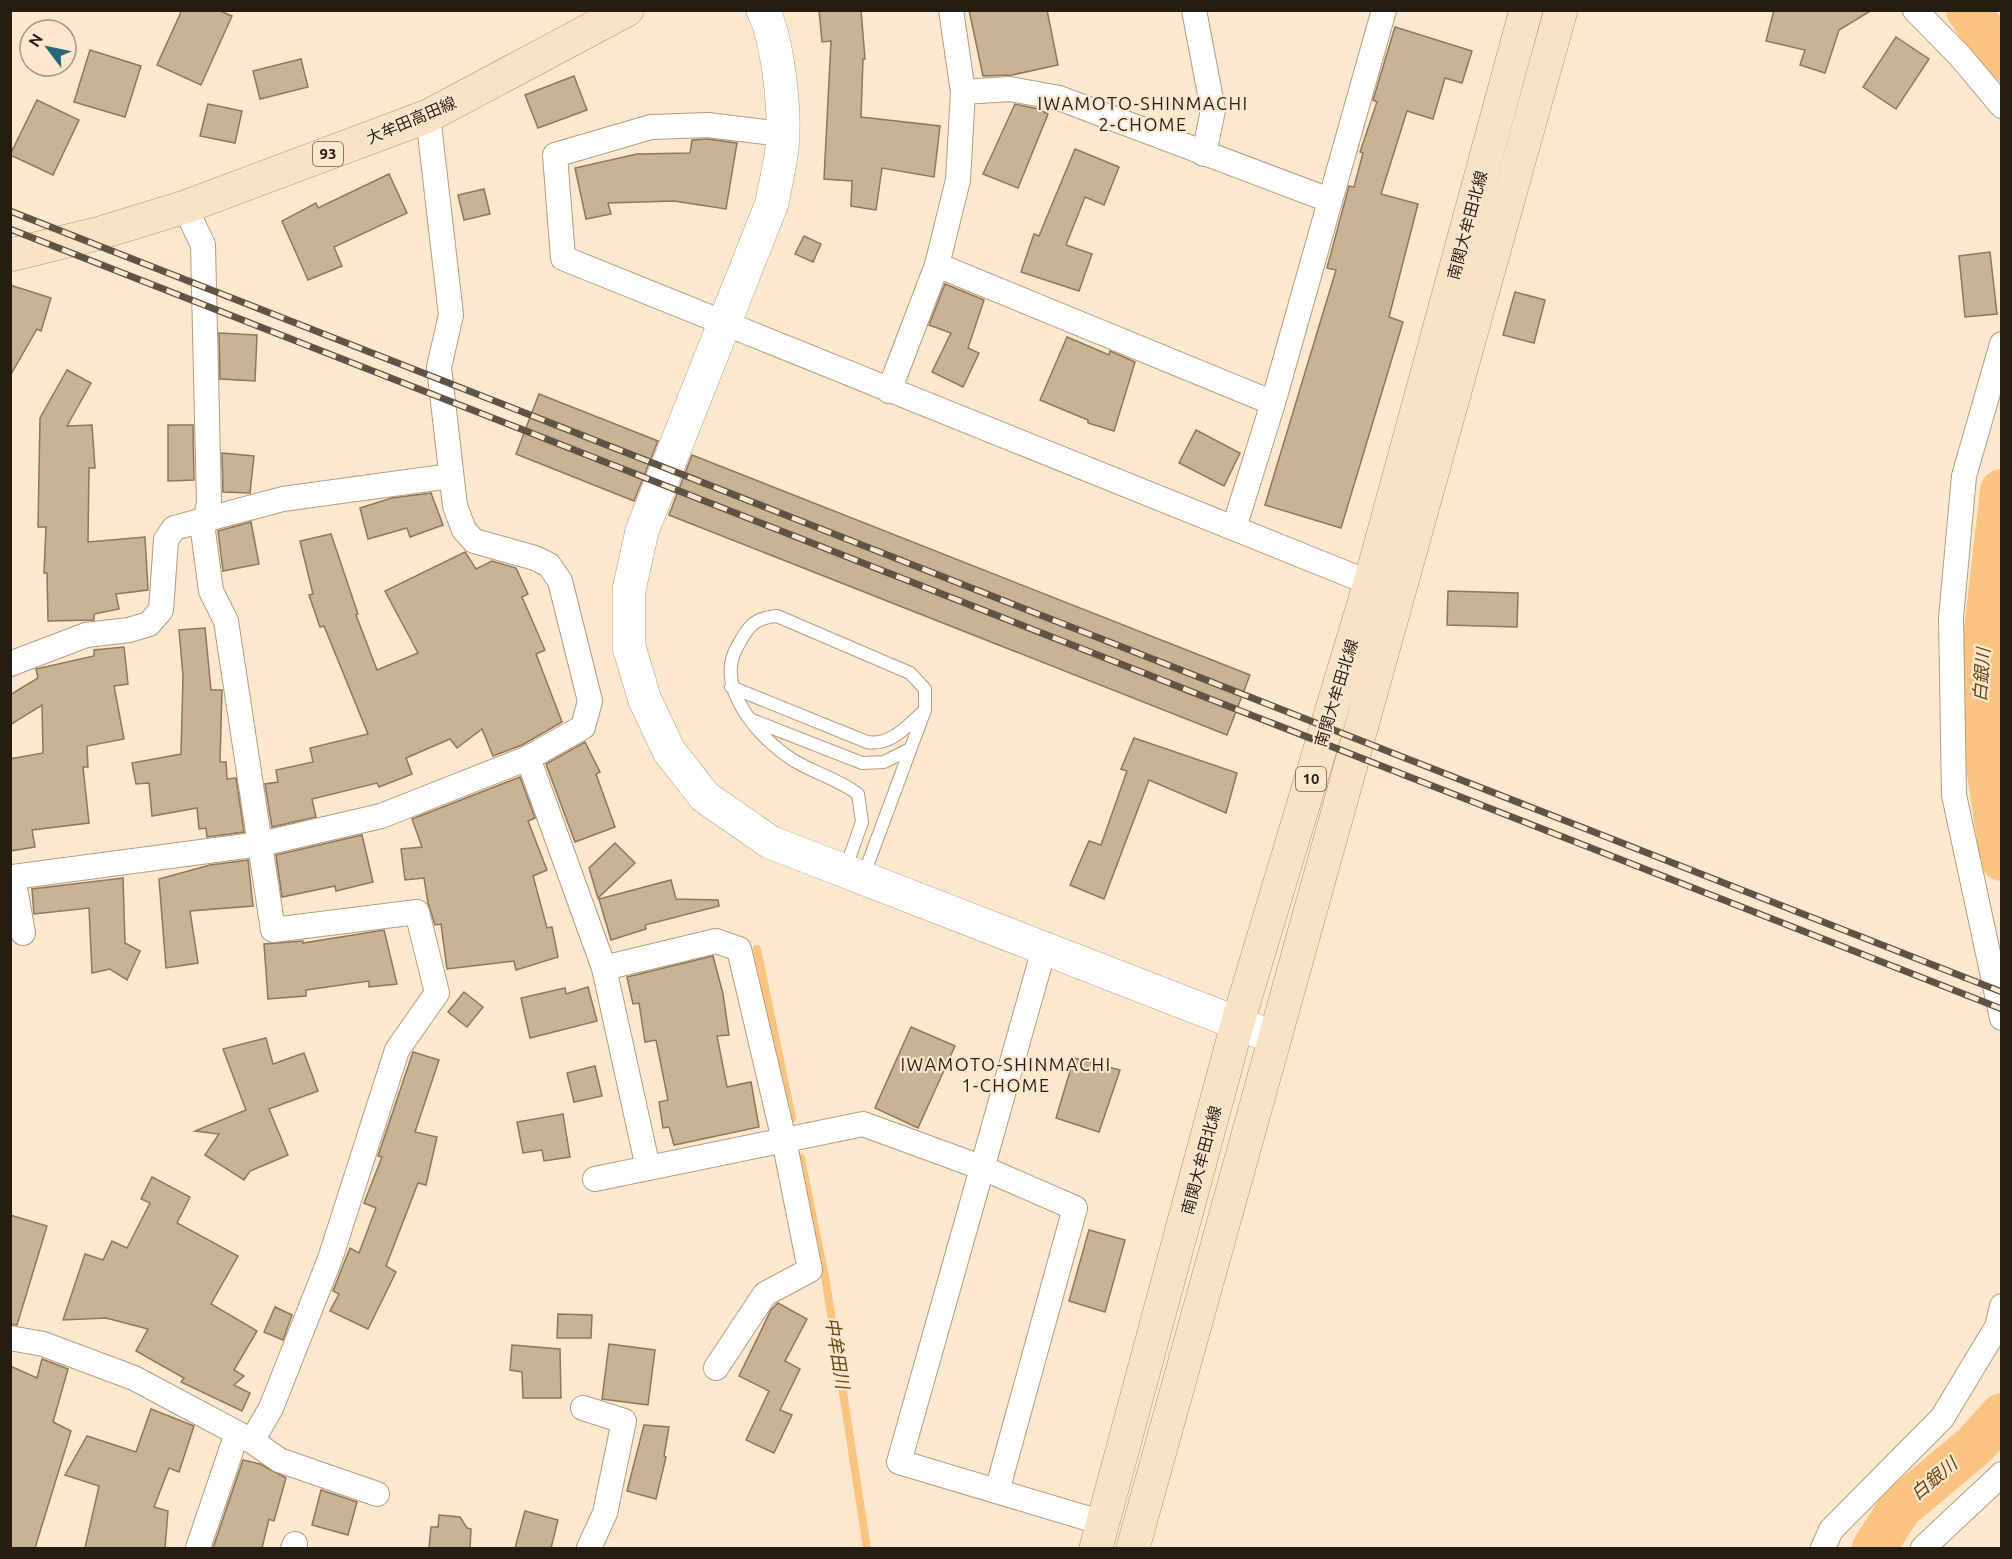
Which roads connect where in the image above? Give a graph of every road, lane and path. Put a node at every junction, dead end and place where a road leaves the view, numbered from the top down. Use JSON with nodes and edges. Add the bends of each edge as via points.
{"nodes":[{"id":1,"x":627,"y":10,"type":"edge"},
{"id":2,"x":763,"y":10,"type":"edge"},
{"id":3,"x":951,"y":10,"type":"edge"},
{"id":4,"x":1194,"y":10,"type":"edge"},
{"id":5,"x":1384,"y":10,"type":"edge"},
{"id":6,"x":1526,"y":10,"type":"edge"},
{"id":7,"x":1561,"y":10,"type":"edge"},
{"id":8,"x":1915,"y":10,"type":"edge"},
{"id":9,"x":963,"y":92,"type":"junction"},
{"id":10,"x":2001,"y":106,"type":"edge"},
{"id":11,"x":428,"y":116,"type":"junction"},
{"id":12,"x":782,"y":134,"type":"junction"},
{"id":13,"x":1204,"y":154,"type":"junction"},
{"id":14,"x":1329,"y":200,"type":"junction"},
{"id":15,"x":185,"y":207,"type":"junction"},
{"id":16,"x":10,"y":255,"type":"edge"},
{"id":17,"x":937,"y":265,"type":"junction"},
{"id":18,"x":723,"y":325,"type":"junction"},
{"id":19,"x":2001,"y":344,"type":"edge"},
{"id":20,"x":889,"y":391,"type":"junction"},
{"id":21,"x":1273,"y":403,"type":"junction"},
{"id":22,"x":451,"y":476,"type":"junction"},
{"id":23,"x":205,"y":520,"type":"junction"},
{"id":24,"x":1234,"y":528,"type":"junction"},
{"id":25,"x":1370,"y":583,"type":"junction"},
{"id":26,"x":10,"y":664,"type":"edge"},
{"id":27,"x":731,"y":687,"type":"junction"},
{"id":28,"x":925,"y":710,"type":"junction"},
{"id":29,"x":751,"y":720,"type":"junction"},
{"id":30,"x":910,"y":749,"type":"junction"},
{"id":31,"x":528,"y":758,"type":"junction"},
{"id":32,"x":261,"y":843,"type":"junction"},
{"id":33,"x":854,"y":874,"type":"junction"},
{"id":34,"x":23,"y":933,"type":"dead end"},
{"id":35,"x":1044,"y":949,"type":"junction"},
{"id":36,"x":604,"y":968,"type":"junction"},
{"id":37,"x":2001,"y":1018,"type":"edge"},
{"id":38,"x":1237,"y":1025,"type":"junction"},
{"id":39,"x":1273,"y":1037,"type":"junction"},
{"id":40,"x":783,"y":1140,"type":"junction"},
{"id":41,"x":648,"y":1168,"type":"junction"},
{"id":42,"x":983,"y":1168,"type":"junction"},
{"id":43,"x":595,"y":1179,"type":"dead end"},
{"id":44,"x":2001,"y":1306,"type":"edge"},
{"id":45,"x":10,"y":1338,"type":"edge"},
{"id":46,"x":716,"y":1368,"type":"dead end"},
{"id":47,"x":583,"y":1408,"type":"dead end"},
{"id":48,"x":244,"y":1437,"type":"junction"},
{"id":49,"x":2001,"y":1474,"type":"edge"},
{"id":50,"x":997,"y":1491,"type":"junction"},
{"id":51,"x":377,"y":1494,"type":"dead end"},
{"id":52,"x":1100,"y":1536,"type":"edge"},
{"id":53,"x":198,"y":1548,"type":"edge"},
{"id":54,"x":589,"y":1548,"type":"edge"},
{"id":55,"x":1133,"y":1548,"type":"edge"},
{"id":56,"x":1822,"y":1548,"type":"edge"},
{"id":57,"x":1923,"y":1548,"type":"edge"}],
"edges":[{"from":1,"to":11,"type":"main road","name":"大牟田高田線","number":"93"},
{"from":2,"to":12,"type":"street","via":[[779,80]]},
{"from":3,"to":9,"type":"street"},
{"from":4,"to":13,"type":"street","via":[[1213,110]]},
{"from":5,"to":14,"type":"street"},
{"from":6,"to":25,"type":"main road","name":"南関大牟田北線","number":"10"},
{"from":7,"to":39,"type":"main road","name":"南関大牟田北線","number":"10"},
{"from":8,"to":10,"type":"street"},
{"from":9,"to":13,"type":"street","via":[[1010,89],[1059,98]]},
{"from":9,"to":17,"type":"street","via":[[958,180]]},
{"from":11,"to":15,"type":"main road","name":"大牟田高田線","number":"93"},
{"from":11,"to":22,"type":"street","via":[[451,315],[439,367]]},
{"from":12,"to":18,"type":"street","via":[[772,203]]},
{"from":12,"to":18,"type":"street","via":[[708,125],[651,127],[555,156],[563,258]]},
{"from":13,"to":14,"type":"street"},
{"from":14,"to":21,"type":"street"},
{"from":15,"to":16,"type":"main road","name":"大牟田高田線","number":"93"},
{"from":15,"to":23,"type":"street","via":[[203,245],[209,457]]},
{"from":17,"to":20,"type":"street"},
{"from":17,"to":21,"type":"street"},
{"from":18,"to":20,"type":"street"},
{"from":18,"to":33,"type":"street","via":[[642,531],[629,590],[629,647],[645,700],[669,752],[705,797],[770,842]]},
{"from":19,"to":37,"type":"street","via":[[1964,476],[1952,618],[1954,795]]},
{"from":20,"to":24,"type":"street"},
{"from":21,"to":24,"type":"street"},
{"from":22,"to":23,"type":"street","via":[[283,499]]},
{"from":22,"to":31,"type":"street","via":[[455,506],[464,530],[474,541],[535,558],[549,565],[560,582],[590,701],[583,727]]},
{"from":23,"to":26,"type":"street","via":[[174,528],[166,540],[161,610],[148,624],[86,636]]},
{"from":23,"to":32,"type":"street","via":[[202,531],[211,591],[226,621]]},
{"from":24,"to":25,"type":"street"},
{"from":25,"to":38,"type":"main road","name":"南関大牟田北線","number":"10"},
{"from":27,"to":28,"type":"lane","via":[[879,744],[901,732]]},
{"from":27,"to":28,"type":"lane","via":[[729,674],[735,651],[747,629],[760,618],[777,616],[910,673],[925,689]]},
{"from":27,"to":29,"type":"lane"},
{"from":28,"to":30,"type":"lane"},
{"from":29,"to":30,"type":"lane","via":[[862,763],[884,762]]},
{"from":29,"to":33,"type":"lane","via":[[793,760],[842,782],[858,794],[862,822]]},
{"from":30,"to":33,"type":"lane"},
{"from":31,"to":32,"type":"street","via":[[381,816]]},
{"from":31,"to":36,"type":"street"},
{"from":32,"to":34,"type":"street","via":[[13,877]]},
{"from":32,"to":48,"type":"street","via":[[273,930],[417,912],[437,993],[397,1050],[330,1259],[271,1408]]},
{"from":33,"to":35,"type":"street"},
{"from":35,"to":38,"type":"street"},
{"from":35,"to":42,"type":"street"},
{"from":36,"to":40,"type":"street","via":[[716,940],[738,949]]},
{"from":36,"to":41,"type":"street"},
{"from":38,"to":39,"type":"street"},
{"from":38,"to":52,"type":"main road","name":"南関大牟田北線","number":"10"},
{"from":39,"to":55,"type":"main road","name":"南関大牟田北線","number":"10"},
{"from":40,"to":41,"type":"street"},
{"from":40,"to":42,"type":"street","via":[[863,1124]]},
{"from":40,"to":46,"type":"street","via":[[810,1270],[765,1294]]},
{"from":41,"to":43,"type":"street"},
{"from":42,"to":50,"type":"street","via":[[1075,1208]]},
{"from":42,"to":50,"type":"street","via":[[899,1462]]},
{"from":44,"to":56,"type":"street","via":[[1997,1327],[1942,1418],[1831,1530]]},
{"from":45,"to":48,"type":"street","via":[[43,1344],[134,1378]]},
{"from":47,"to":54,"type":"street","via":[[624,1421],[604,1513]]},
{"from":48,"to":51,"type":"street","via":[[279,1460]]},
{"from":48,"to":53,"type":"street"},
{"from":49,"to":57,"type":"street"},
{"from":50,"to":52,"type":"street"}]}
